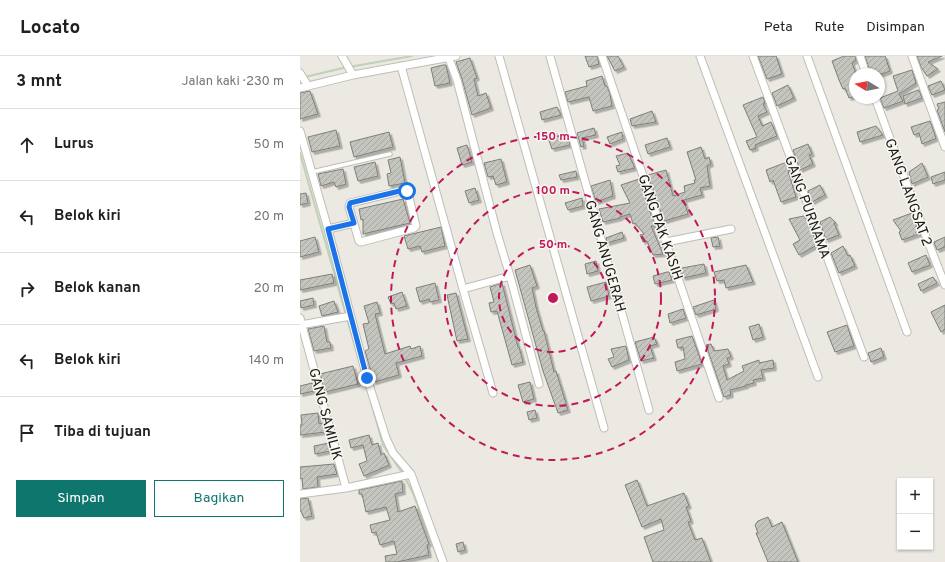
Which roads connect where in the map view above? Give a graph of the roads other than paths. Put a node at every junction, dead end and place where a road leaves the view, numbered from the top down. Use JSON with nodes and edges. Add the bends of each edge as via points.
{"nodes":[{"id":1,"x":342,"y":56,"type":"edge"},
{"id":2,"x":451,"y":56,"type":"edge"},
{"id":3,"x":499,"y":56,"type":"edge"},
{"id":4,"x":550,"y":56,"type":"edge"},
{"id":5,"x":602,"y":56,"type":"edge"},
{"id":6,"x":700,"y":56,"type":"edge"},
{"id":7,"x":753,"y":56,"type":"edge"},
{"id":8,"x":807,"y":56,"type":"edge"},
{"id":9,"x":860,"y":56,"type":"edge"},
{"id":10,"x":912,"y":56,"type":"edge"},
{"id":11,"x":401,"y":66,"type":"junction"},
{"id":12,"x":864,"y":68,"type":"edge"},
{"id":13,"x":300,"y":73,"type":"edge"},
{"id":14,"x":353,"y":75,"type":"junction"},
{"id":15,"x":308,"y":86,"type":"junction"},
{"id":16,"x":300,"y":88,"type":"edge"},
{"id":17,"x":877,"y":104,"type":"edge"},
{"id":18,"x":300,"y":131,"type":"edge"},
{"id":19,"x":945,"y":147,"type":"edge"},
{"id":20,"x":390,"y":154,"type":"dead end"},
{"id":21,"x":311,"y":172,"type":"junction"},
{"id":22,"x":354,"y":223,"type":"junction"},
{"id":23,"x":731,"y":228,"type":"dead end"},
{"id":24,"x":328,"y":229,"type":"junction"},
{"id":25,"x":666,"y":242,"type":"junction"},
{"id":26,"x":510,"y":276,"type":"junction"},
{"id":27,"x":945,"y":285,"type":"edge"},
{"id":28,"x":463,"y":289,"type":"junction"},
{"id":29,"x":351,"y":316,"type":"junction"},
{"id":30,"x":301,"y":323,"type":"edge"},
{"id":31,"x":907,"y":332,"type":"dead end"},
{"id":32,"x":864,"y":357,"type":"dead end"},
{"id":33,"x":818,"y":377,"type":"dead end"},
{"id":34,"x":539,"y":384,"type":"dead end"},
{"id":35,"x":493,"y":393,"type":"dead end"},
{"id":36,"x":719,"y":398,"type":"dead end"},
{"id":37,"x":649,"y":410,"type":"dead end"},
{"id":38,"x":604,"y":428,"type":"dead end"},
{"id":39,"x":411,"y":474,"type":"junction"},
{"id":40,"x":346,"y":488,"type":"junction"},
{"id":41,"x":300,"y":494,"type":"edge"},
{"id":42,"x":444,"y":562,"type":"edge"}],
"edges":[{"from":1,"to":14,"type":"street"},
{"from":2,"to":11,"type":"street"},
{"from":2,"to":26,"type":"street"},
{"from":3,"to":38,"type":"street"},
{"from":4,"to":37,"type":"street","name":"GANG ANUGERAH"},
{"from":5,"to":25,"type":"street","name":"GANG PAK KASIH"},
{"from":6,"to":33,"type":"street"},
{"from":7,"to":32,"type":"street","name":"GANG PURNAMA"},
{"from":8,"to":31,"type":"street"},
{"from":9,"to":12,"type":"street"},
{"from":10,"to":19,"type":"street"},
{"from":11,"to":14,"type":"street"},
{"from":11,"to":28,"type":"street"},
{"from":13,"to":15,"type":"street"},
{"from":14,"to":15,"type":"street"},
{"from":15,"to":16,"type":"street"},
{"from":17,"to":27,"type":"street","name":"GANG LANGSAT 2"},
{"from":18,"to":21,"type":"street"},
{"from":20,"to":21,"type":"lane"},
{"from":21,"to":24,"type":"street"},
{"from":22,"to":22,"type":"street","via":[[350,203],[404,190],[408,193],[417,224],[414,228],[361,242]]},
{"from":22,"to":24,"type":"street"},
{"from":23,"to":25,"type":"street"},
{"from":24,"to":29,"type":"street"},
{"from":25,"to":36,"type":"street","name":"GANG PAK KASIH"},
{"from":26,"to":28,"type":"street"},
{"from":26,"to":34,"type":"street"},
{"from":28,"to":35,"type":"street"},
{"from":29,"to":30,"type":"street"},
{"from":29,"to":39,"type":"street","via":[[367,378],[388,442],[393,453]]},
{"from":30,"to":40,"type":"street","name":"GANG SAMILIK"},
{"from":39,"to":40,"type":"street"},
{"from":39,"to":42,"type":"street"},
{"from":40,"to":41,"type":"street"}]}
